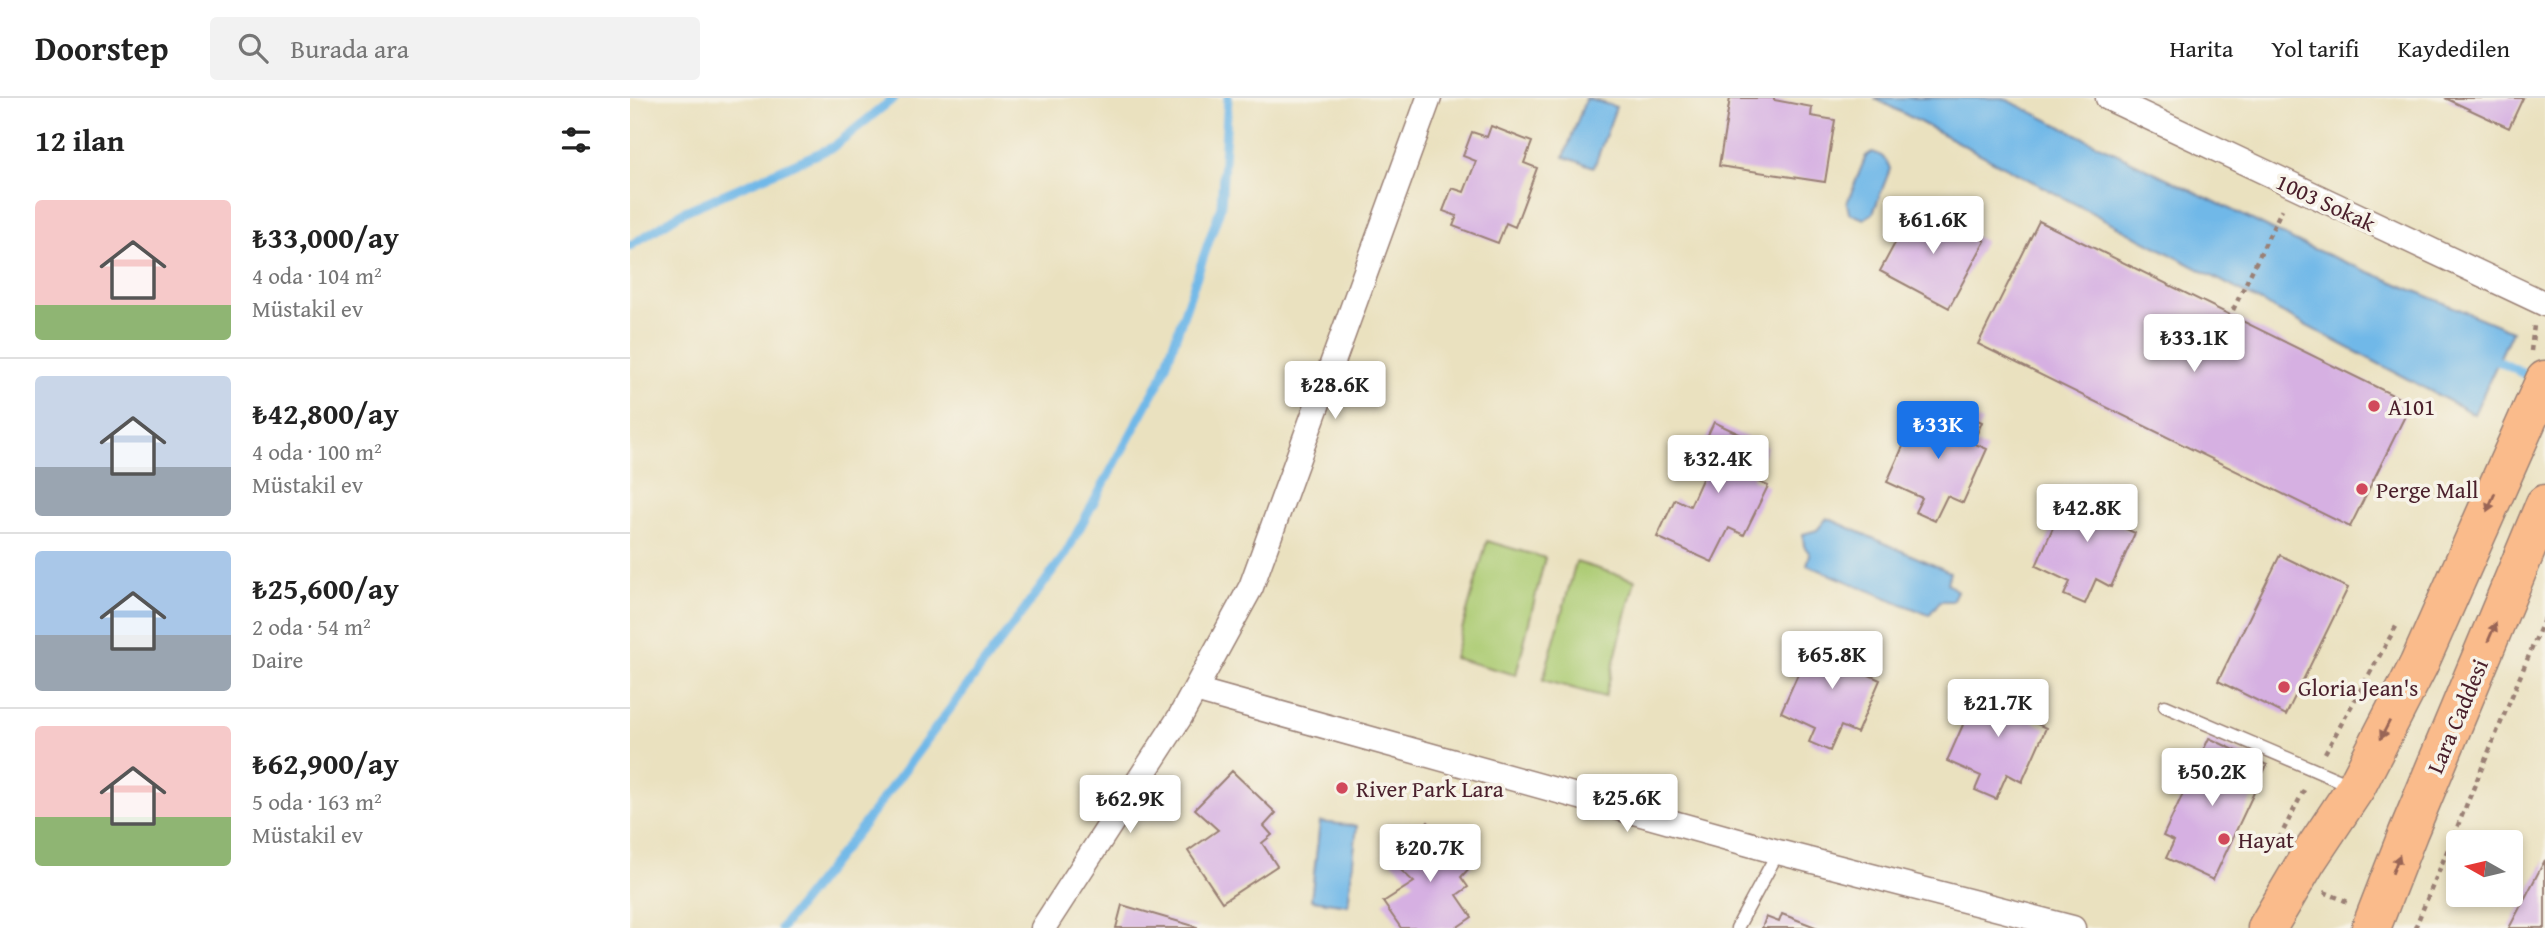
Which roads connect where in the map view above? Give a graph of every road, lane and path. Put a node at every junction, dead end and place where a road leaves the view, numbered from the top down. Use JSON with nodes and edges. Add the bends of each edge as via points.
{"nodes":[{"id":1,"x":1429,"y":98,"type":"edge"},
{"id":2,"x":2108,"y":98,"type":"edge"},
{"id":3,"x":2276,"y":225,"type":"dead end"},
{"id":4,"x":2545,"y":304,"type":"edge"},
{"id":5,"x":2233,"y":310,"type":"dead end"},
{"id":6,"x":2545,"y":380,"type":"edge"},
{"id":7,"x":2545,"y":504,"type":"edge"},
{"id":8,"x":2545,"y":617,"type":"edge"},
{"id":9,"x":2401,"y":618,"type":"dead end"},
{"id":10,"x":1195,"y":690,"type":"junction"},
{"id":11,"x":2165,"y":706,"type":"dead end"},
{"id":12,"x":2315,"y":770,"type":"junction"},
{"id":13,"x":2356,"y":788,"type":"junction"},
{"id":14,"x":2278,"y":842,"type":"dead end"},
{"id":15,"x":1778,"y":852,"type":"junction"},
{"id":16,"x":2295,"y":880,"type":"junction"},
{"id":17,"x":2374,"y":921,"type":"edge"},
{"id":18,"x":1043,"y":928,"type":"edge"},
{"id":19,"x":1737,"y":928,"type":"edge"},
{"id":20,"x":2073,"y":928,"type":"edge"},
{"id":21,"x":2267,"y":928,"type":"edge"},
{"id":22,"x":2415,"y":928,"type":"edge"}],
"edges":[{"from":1,"to":10,"type":"street","via":[[1251,587]]},
{"from":2,"to":4,"type":"street","name":"1003 Sokak"},
{"from":3,"to":5,"type":"path"},
{"from":6,"to":13,"type":"main road","one_way":true,"via":[[2419,664]]},
{"from":17,"to":7,"type":"main road","name":"Lara Caddesi","one_way":true},
{"from":8,"to":22,"type":"path"},
{"from":9,"to":12,"type":"path"},
{"from":10,"to":15,"type":"street"},
{"from":10,"to":18,"type":"street"},
{"from":11,"to":12,"type":"lane"},
{"from":12,"to":13,"type":"lane"},
{"from":12,"to":14,"type":"path"},
{"from":13,"to":16,"type":"main road"},
{"from":15,"to":19,"type":"lane"},
{"from":15,"to":20,"type":"street"},
{"from":16,"to":17,"type":"path"},
{"from":16,"to":21,"type":"main road"}]}
